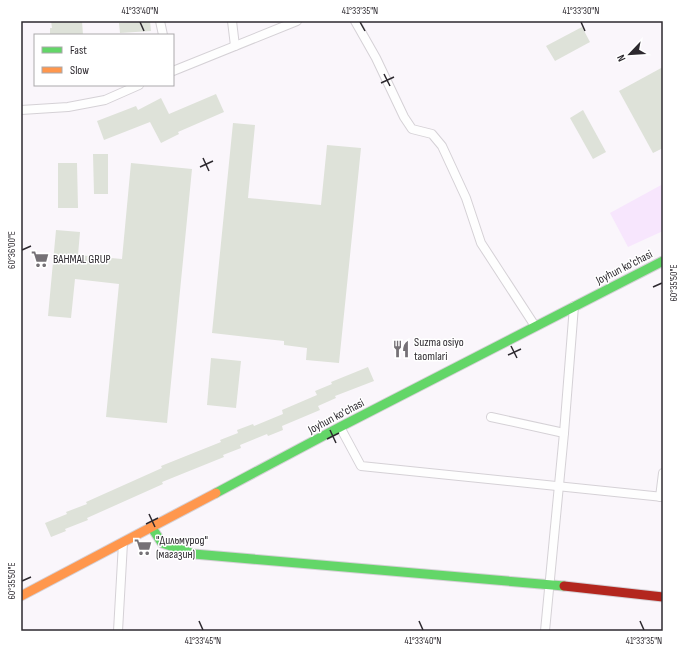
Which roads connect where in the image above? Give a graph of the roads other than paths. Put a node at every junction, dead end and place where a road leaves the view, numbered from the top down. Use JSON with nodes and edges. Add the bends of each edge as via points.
{"nodes":[{"id":1,"x":160,"y":21,"type":"edge"},
{"id":2,"x":232,"y":21,"type":"edge"},
{"id":3,"x":297,"y":21,"type":"edge"},
{"id":4,"x":355,"y":21,"type":"edge"},
{"id":5,"x":163,"y":34,"type":"edge"},
{"id":6,"x":235,"y":46,"type":"junction"},
{"id":7,"x":174,"y":71,"type":"edge"},
{"id":8,"x":137,"y":86,"type":"edge"},
{"id":9,"x":21,"y":110,"type":"edge"},
{"id":10,"x":663,"y":260,"type":"edge"},
{"id":11,"x":574,"y":306,"type":"junction"},
{"id":12,"x":535,"y":326,"type":"junction"},
{"id":13,"x":491,"y":417,"type":"dead end"},
{"id":14,"x":340,"y":427,"type":"junction"},
{"id":15,"x":564,"y":433,"type":"junction"},
{"id":16,"x":663,"y":473,"type":"edge"},
{"id":17,"x":559,"y":486,"type":"junction"},
{"id":18,"x":662,"y":497,"type":"edge"},
{"id":19,"x":152,"y":528,"type":"junction"},
{"id":20,"x":122,"y":543,"type":"junction"},
{"id":21,"x":550,"y":585,"type":"junction"},
{"id":22,"x":21,"y":596,"type":"edge"},
{"id":23,"x":663,"y":597,"type":"edge"},
{"id":24,"x":118,"y":631,"type":"edge"},
{"id":25,"x":545,"y":631,"type":"edge"}],
"edges":[{"from":1,"to":5,"type":"street"},
{"from":2,"to":6,"type":"street"},
{"from":3,"to":6,"type":"street"},
{"from":4,"to":12,"type":"street","via":[[412,129],[432,134],[442,146],[466,198],[481,243]]},
{"from":6,"to":7,"type":"street"},
{"from":8,"to":9,"type":"street","via":[[105,100],[68,107]]},
{"from":10,"to":11,"type":"main road","name":"Joyhun ko'chasi"},
{"from":11,"to":12,"type":"main road","name":"Joyhun ko'chasi"},
{"from":11,"to":15,"type":"street"},
{"from":12,"to":14,"type":"main road","name":"Joyhun ko'chasi"},
{"from":13,"to":15,"type":"street"},
{"from":14,"to":17,"type":"street","via":[[361,466]]},
{"from":14,"to":19,"type":"main road","name":"Joyhun ko'chasi"},
{"from":15,"to":17,"type":"street"},
{"from":16,"to":18,"type":"street"},
{"from":17,"to":18,"type":"street"},
{"from":17,"to":21,"type":"street"},
{"from":19,"to":20,"type":"main road","name":"Joyhun ko'chasi"},
{"from":19,"to":21,"type":"main road","via":[[162,543],[194,554]]},
{"from":20,"to":22,"type":"main road","name":"Joyhun ko'chasi"},
{"from":20,"to":24,"type":"street"},
{"from":21,"to":23,"type":"main road"},
{"from":21,"to":25,"type":"street"}]}
